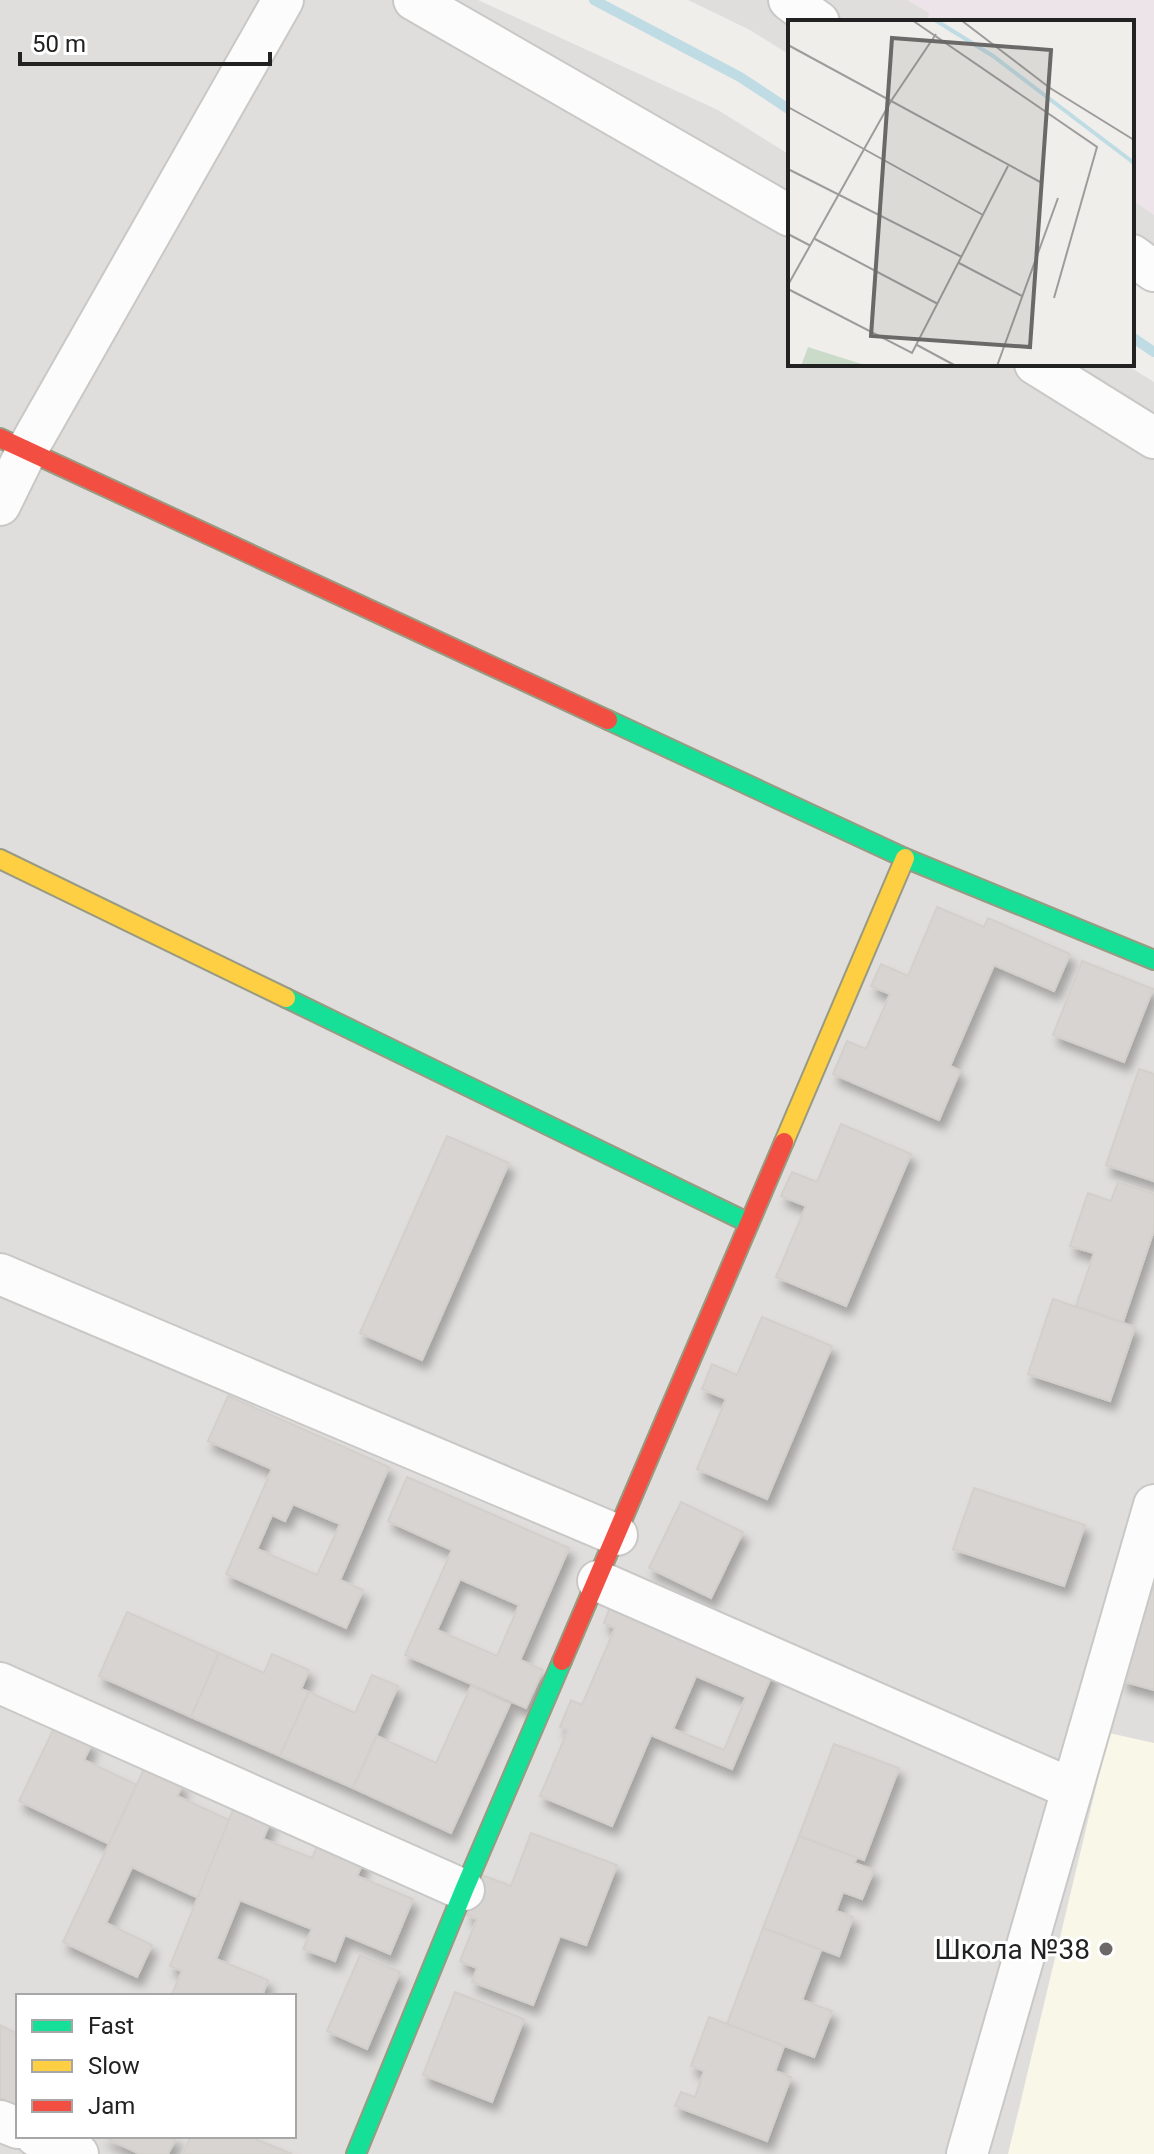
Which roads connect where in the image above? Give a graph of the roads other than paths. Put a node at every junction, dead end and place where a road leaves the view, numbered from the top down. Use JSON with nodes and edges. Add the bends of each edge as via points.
{"nodes":[{"id":1,"x":283,"y":0,"type":"edge"},
{"id":2,"x":414,"y":0,"type":"edge"},
{"id":3,"x":789,"y":0,"type":"edge"},
{"id":4,"x":816,"y":20,"type":"edge"},
{"id":5,"x":788,"y":215,"type":"edge"},
{"id":6,"x":1134,"y":256,"type":"edge"},
{"id":7,"x":1154,"y":271,"type":"edge"},
{"id":8,"x":1038,"y":366,"type":"edge"},
{"id":9,"x":1154,"y":438,"type":"edge"},
{"id":10,"x":14,"y":444,"type":"edge"},
{"id":11,"x":0,"y":505,"type":"edge"},
{"id":12,"x":905,"y":858,"type":"junction"},
{"id":13,"x":0,"y":859,"type":"edge"},
{"id":14,"x":1154,"y":960,"type":"edge"},
{"id":15,"x":749,"y":1223,"type":"junction"},
{"id":16,"x":0,"y":1274,"type":"edge"},
{"id":17,"x":1154,"y":1505,"type":"edge"},
{"id":18,"x":617,"y":1535,"type":"junction"},
{"id":19,"x":598,"y":1581,"type":"junction"},
{"id":20,"x":0,"y":1683,"type":"edge"},
{"id":21,"x":1072,"y":1789,"type":"junction"},
{"id":22,"x":464,"y":1890,"type":"junction"},
{"id":23,"x":41,"y":2138,"type":"edge"},
{"id":24,"x":78,"y":2154,"type":"edge"},
{"id":25,"x":356,"y":2154,"type":"edge"},
{"id":26,"x":967,"y":2154,"type":"edge"}],
"edges":[{"from":1,"to":10,"type":"street"},
{"from":2,"to":5,"type":"street"},
{"from":3,"to":4,"type":"street"},
{"from":6,"to":7,"type":"street"},
{"from":8,"to":9,"type":"street"},
{"from":10,"to":11,"type":"street"},
{"from":10,"to":12,"type":"street"},
{"from":12,"to":14,"type":"street"},
{"from":12,"to":15,"type":"street"},
{"from":13,"to":15,"type":"street"},
{"from":15,"to":18,"type":"street"},
{"from":16,"to":18,"type":"street"},
{"from":17,"to":21,"type":"street"},
{"from":18,"to":19,"type":"street"},
{"from":19,"to":21,"type":"street"},
{"from":19,"to":22,"type":"street"},
{"from":20,"to":22,"type":"street"},
{"from":21,"to":26,"type":"street"},
{"from":22,"to":25,"type":"street"},
{"from":23,"to":24,"type":"street"}]}
